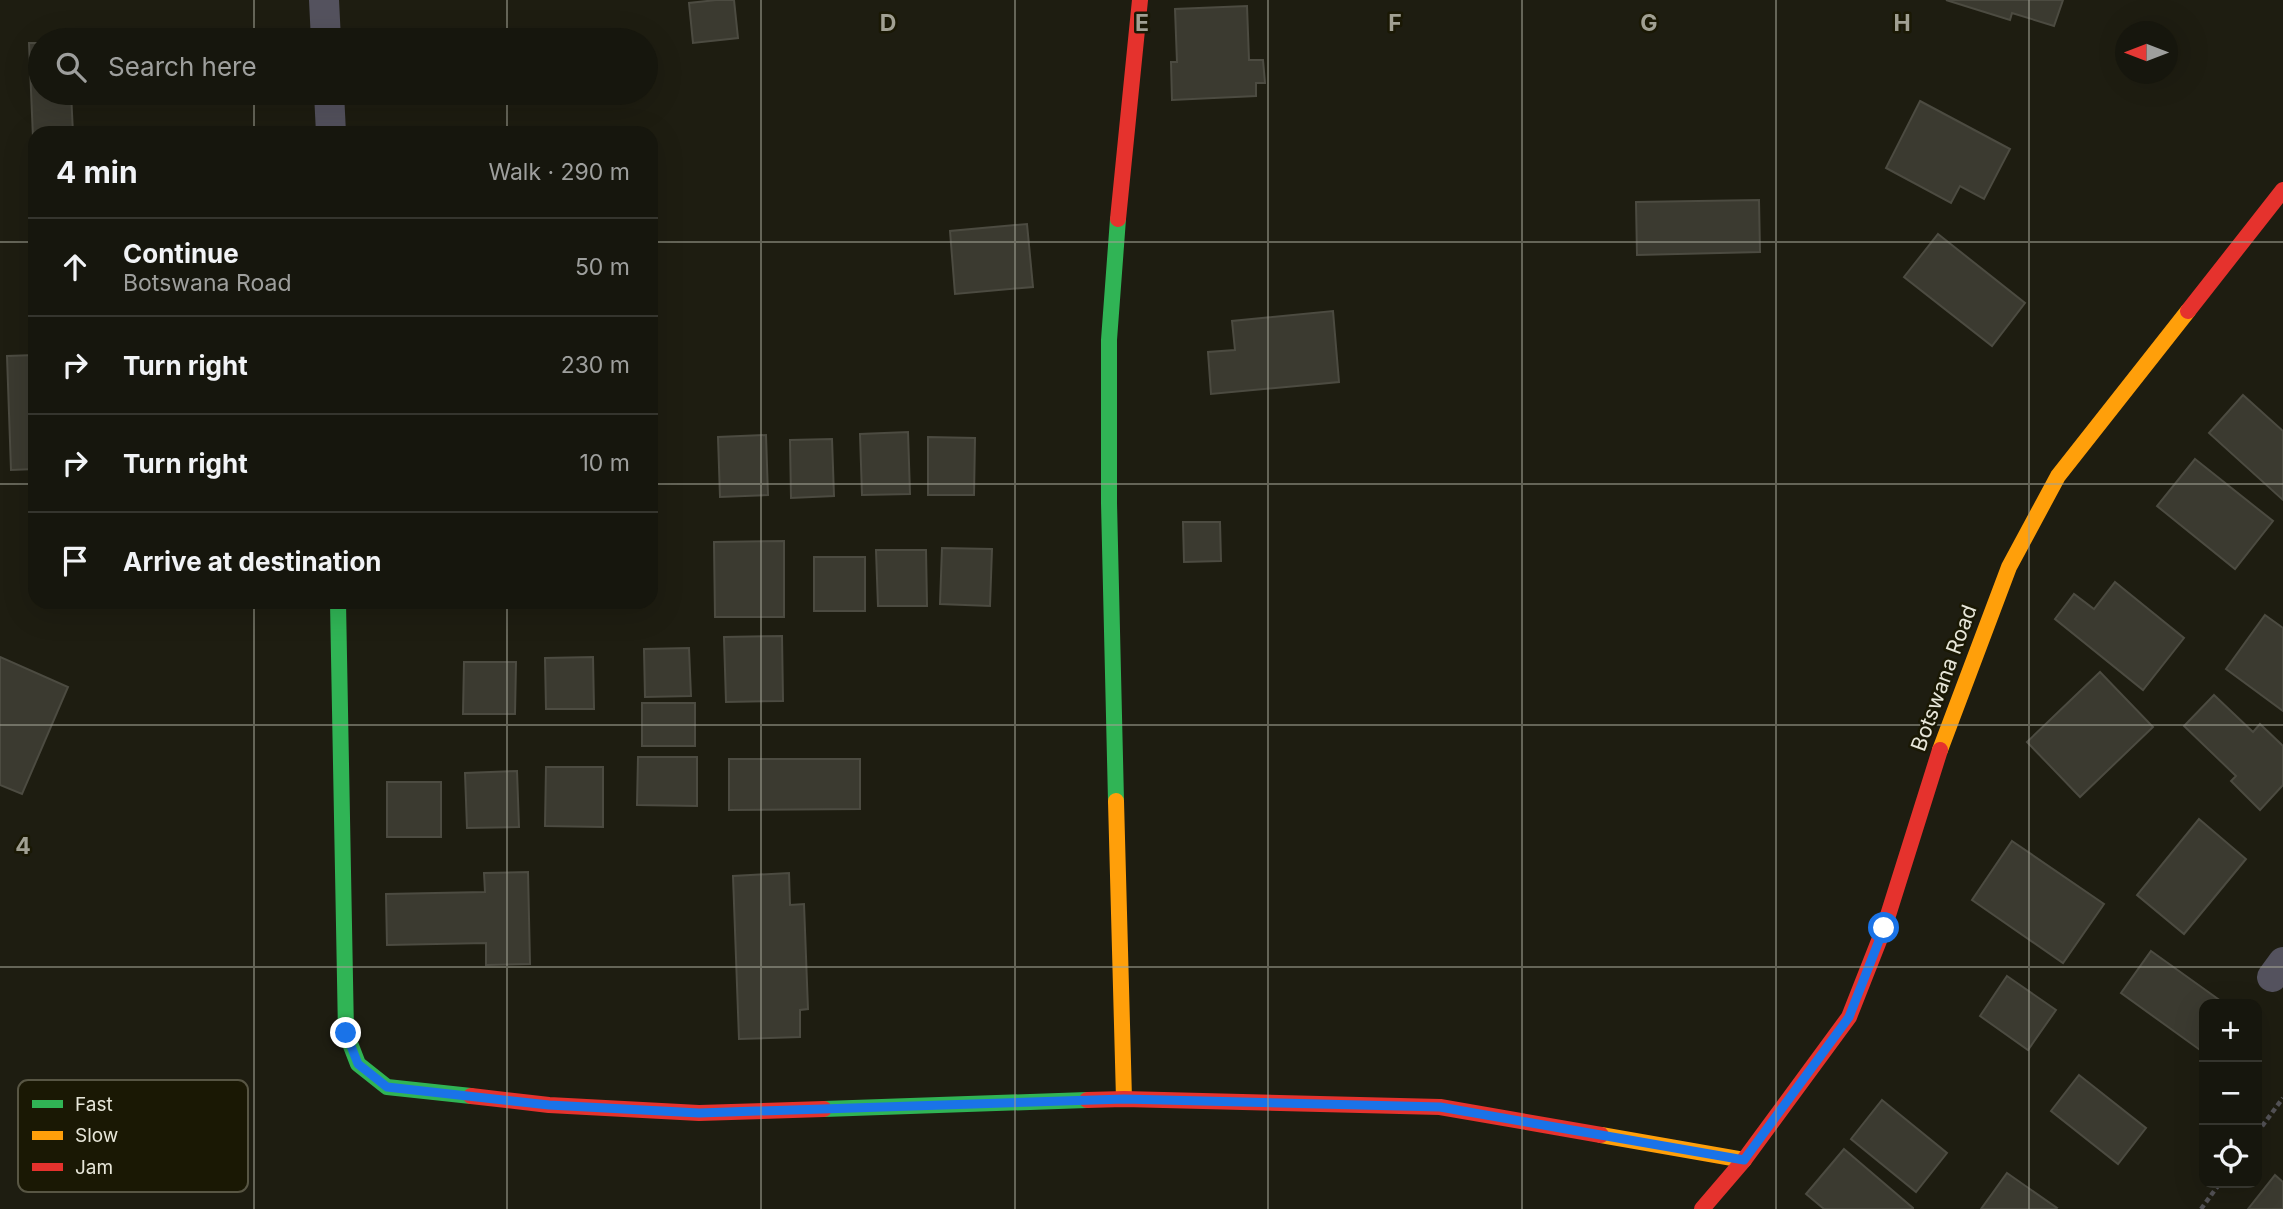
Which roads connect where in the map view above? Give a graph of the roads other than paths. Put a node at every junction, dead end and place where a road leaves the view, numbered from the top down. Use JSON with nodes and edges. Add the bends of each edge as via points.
{"nodes":[{"id":1,"x":324,"y":0,"type":"edge"},
{"id":2,"x":1140,"y":0,"type":"edge"},
{"id":3,"x":325,"y":28,"type":"edge"},
{"id":4,"x":330,"y":105,"type":"edge"},
{"id":5,"x":331,"y":126,"type":"edge"},
{"id":6,"x":2283,"y":190,"type":"edge"},
{"id":7,"x":338,"y":609,"type":"edge"},
{"id":8,"x":1124,"y":1099,"type":"junction"},
{"id":9,"x":1744,"y":1160,"type":"junction"},
{"id":10,"x":1702,"y":1209,"type":"edge"}],
"edges":[{"from":1,"to":3,"type":"street"},
{"from":2,"to":8,"type":"street","via":[[1109,340]]},
{"from":4,"to":5,"type":"street"},
{"from":6,"to":9,"type":"street","name":"Botswana Road","via":[[2057,475],[2008,567],[1930,776],[1884,928],[1849,1017]]},
{"from":7,"to":8,"type":"street","via":[[346,1033],[358,1064],[387,1087],[549,1105],[699,1113]]},
{"from":8,"to":9,"type":"street","via":[[1440,1107]]},
{"from":9,"to":10,"type":"street","name":"Botswana Road"}]}
